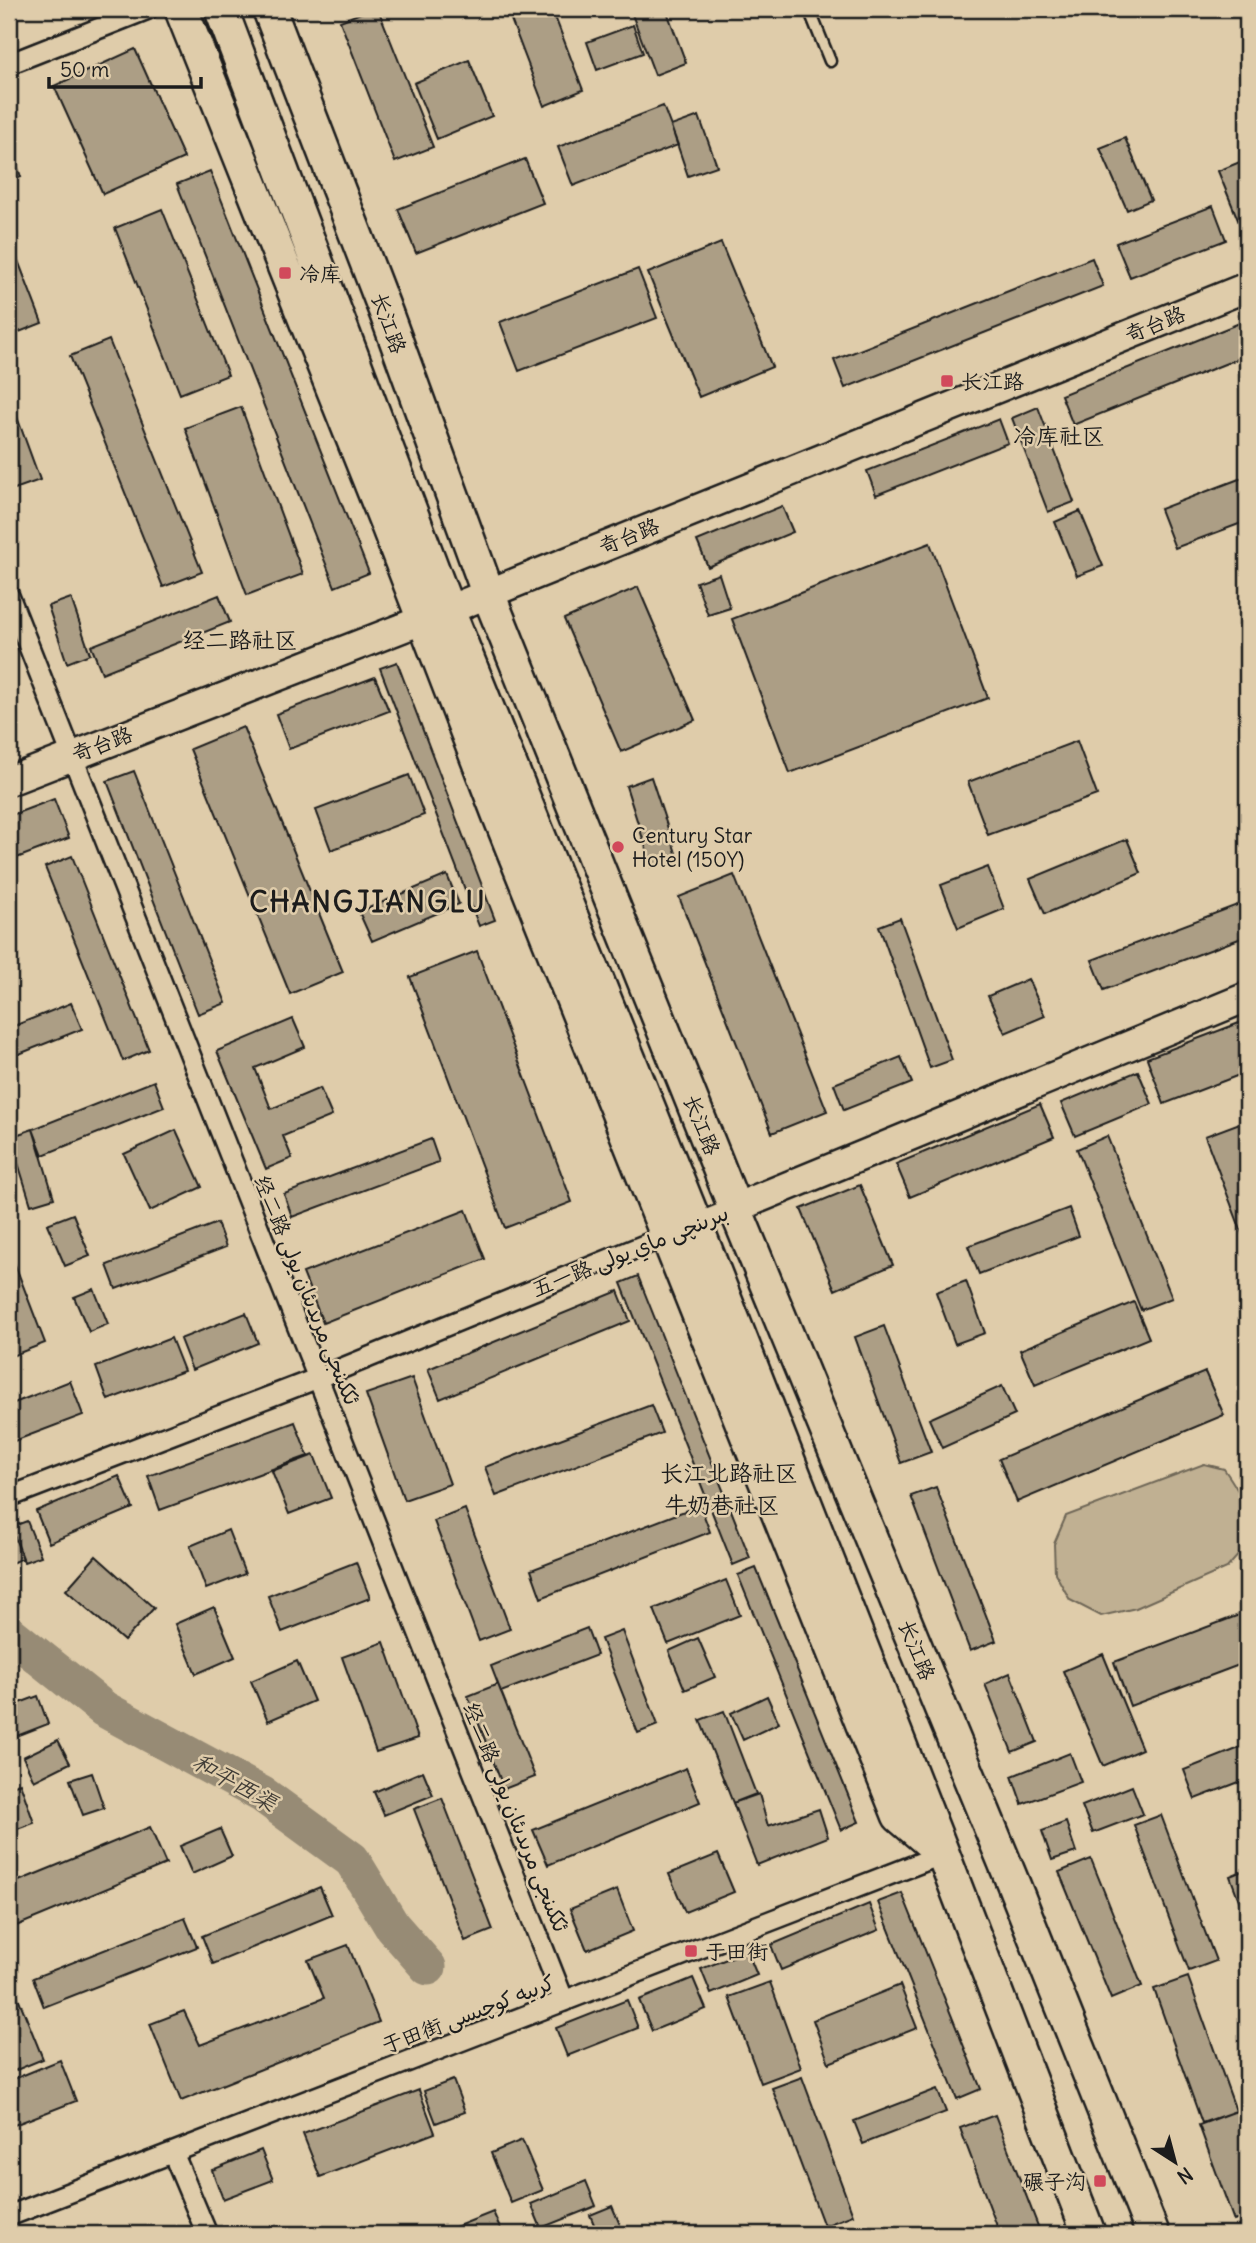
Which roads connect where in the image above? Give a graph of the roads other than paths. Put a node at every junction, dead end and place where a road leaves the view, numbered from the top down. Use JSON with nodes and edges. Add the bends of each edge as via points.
{"nodes":[{"id":1,"x":148,"y":9,"type":"edge"},
{"id":2,"x":180,"y":9,"type":"edge"},
{"id":3,"x":220,"y":9,"type":"edge"},
{"id":4,"x":269,"y":9,"type":"edge"},
{"id":5,"x":809,"y":9,"type":"edge"},
{"id":6,"x":830,"y":61,"type":"dead end"},
{"id":7,"x":9,"y":64,"type":"edge"},
{"id":8,"x":1247,"y":287,"type":"edge"},
{"id":9,"x":488,"y":593,"type":"junction"},
{"id":10,"x":9,"y":596,"type":"edge"},
{"id":11,"x":435,"y":614,"type":"junction"},
{"id":12,"x":72,"y":756,"type":"junction"},
{"id":13,"x":9,"y":781,"type":"edge"},
{"id":14,"x":1247,"y":997,"type":"edge"},
{"id":15,"x":735,"y":1208,"type":"junction"},
{"id":16,"x":682,"y":1230,"type":"junction"},
{"id":17,"x":318,"y":1378,"type":"junction"},
{"id":18,"x":9,"y":1497,"type":"edge"},
{"id":19,"x":943,"y":1854,"type":"junction"},
{"id":20,"x":564,"y":2001,"type":"junction"},
{"id":21,"x":173,"y":2152,"type":"junction"},
{"id":22,"x":9,"y":2216,"type":"edge"},
{"id":23,"x":207,"y":2234,"type":"edge"},
{"id":24,"x":1089,"y":2234,"type":"edge"},
{"id":25,"x":1153,"y":2234,"type":"edge"}],
"edges":[{"from":1,"to":7,"type":"street"},
{"from":2,"to":11,"type":"main road"},
{"from":3,"to":11,"type":"main road","name":"长江路"},
{"from":4,"to":9,"type":"main road","name":"长江路"},
{"from":5,"to":6,"type":"lane"},
{"from":8,"to":9,"type":"street","name":"奇台路"},
{"from":9,"to":11,"type":"street","name":"奇台路"},
{"from":9,"to":15,"type":"main road","name":"长江路"},
{"from":10,"to":12,"type":"street","name":"经二路 ئككىنجى مرىدىئان يولى"},
{"from":11,"to":12,"type":"street","name":"奇台路"},
{"from":11,"to":16,"type":"main road","name":"长江路"},
{"from":12,"to":13,"type":"street","name":"奇台路"},
{"from":12,"to":17,"type":"street","name":"经二路 ئككىنجى مرىدىئان يولى"},
{"from":14,"to":15,"type":"street","name":"五一路 بىرىنچى ماي يولى"},
{"from":15,"to":16,"type":"street","name":"五一路 بىرىنچى ماي يولى"},
{"from":15,"to":25,"type":"main road","name":"长江路"},
{"from":16,"to":17,"type":"street","name":"五一路 بىرىنچى ماي يولى"},
{"from":16,"to":19,"type":"main road","name":"长江路"},
{"from":17,"to":18,"type":"street","name":"五一路 بىرىنچى ماي يولى"},
{"from":17,"to":20,"type":"street","name":"经二路 ئككىنجى مرىدىئان يولى"},
{"from":19,"to":20,"type":"street","name":"于田街 كرىيە كوچىسى"},
{"from":19,"to":24,"type":"main road","name":"长江路"},
{"from":20,"to":21,"type":"street","name":"于田街 كرىيە كوچىسى"},
{"from":21,"to":22,"type":"street","name":"于田街 كرىيە كوچىسى"},
{"from":21,"to":23,"type":"street"}]}
